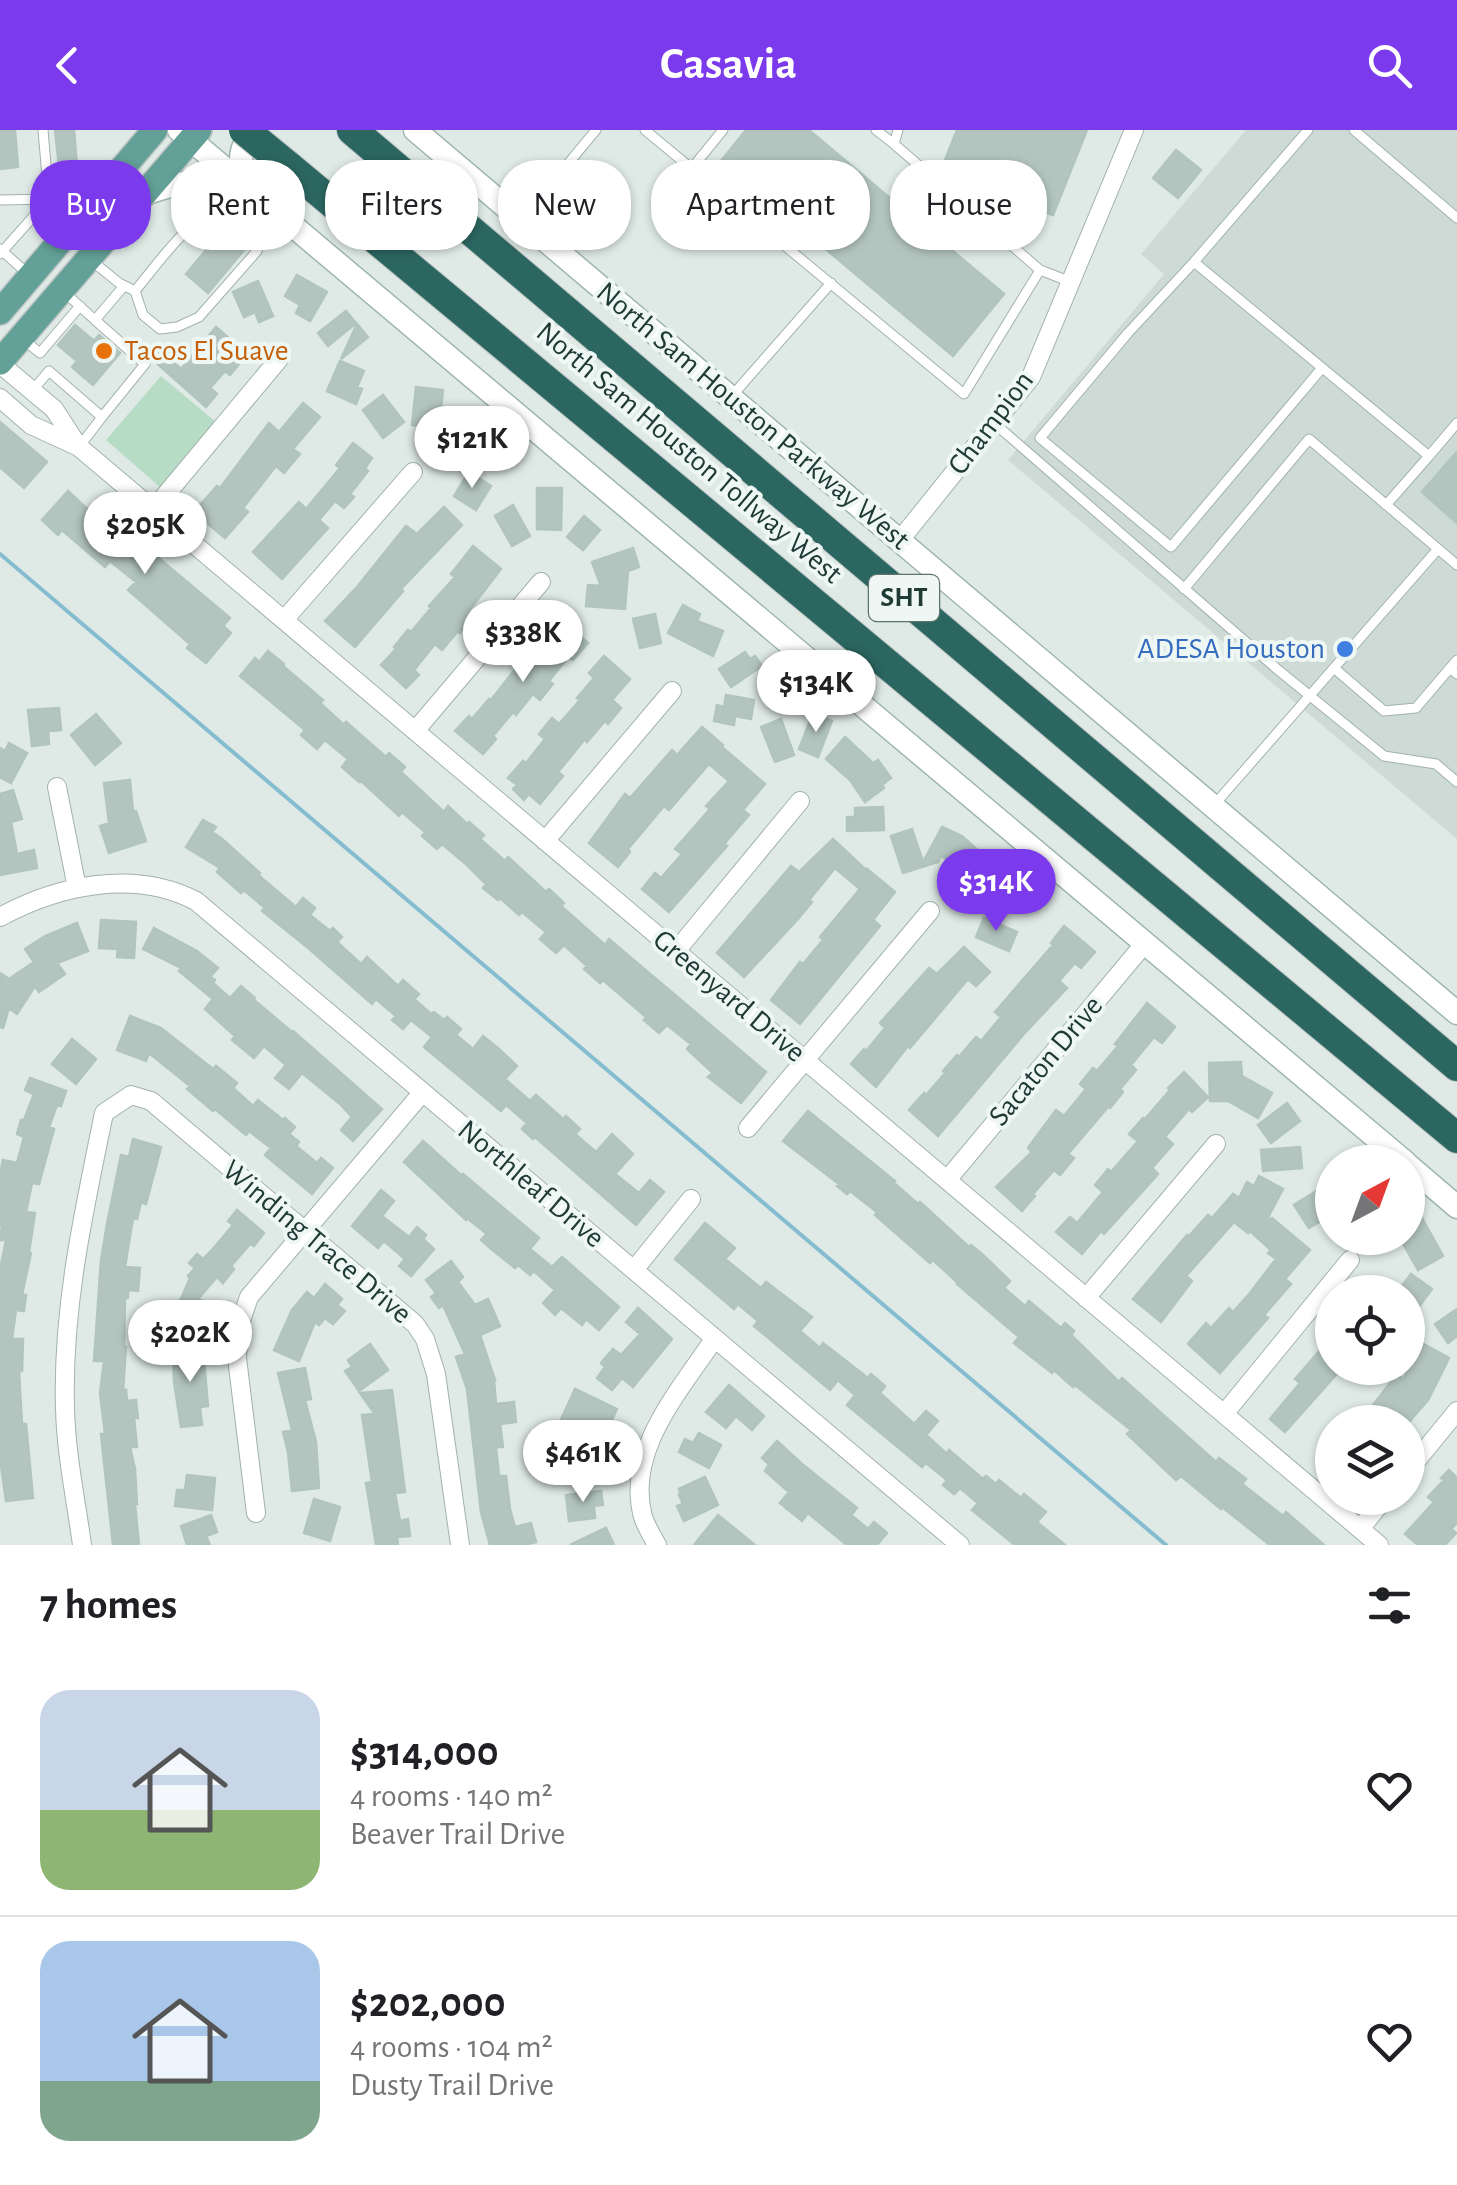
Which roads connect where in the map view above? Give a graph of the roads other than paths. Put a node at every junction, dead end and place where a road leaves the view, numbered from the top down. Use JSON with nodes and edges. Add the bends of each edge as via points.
{"nodes":[{"id":1,"x":43,"y":130,"type":"edge"},
{"id":2,"x":127,"y":130,"type":"edge"},
{"id":3,"x":155,"y":130,"type":"edge"},
{"id":4,"x":244,"y":130,"type":"edge"},
{"id":5,"x":254,"y":130,"type":"edge"},
{"id":6,"x":352,"y":130,"type":"edge"},
{"id":7,"x":415,"y":130,"type":"edge"},
{"id":8,"x":596,"y":130,"type":"edge"},
{"id":9,"x":645,"y":130,"type":"edge"},
{"id":10,"x":723,"y":130,"type":"edge"},
{"id":11,"x":876,"y":130,"type":"edge"},
{"id":12,"x":898,"y":130,"type":"edge"},
{"id":13,"x":1134,"y":130,"type":"edge"},
{"id":14,"x":1308,"y":130,"type":"edge"},
{"id":15,"x":1354,"y":130,"type":"edge"},
{"id":16,"x":190,"y":133,"type":"edge"},
{"id":17,"x":894,"y":144,"type":"junction"},
{"id":18,"x":46,"y":160,"type":"edge"},
{"id":19,"x":121,"y":160,"type":"edge"},
{"id":20,"x":129,"y":160,"type":"edge"},
{"id":21,"x":219,"y":160,"type":"edge"},
{"id":22,"x":242,"y":160,"type":"edge"},
{"id":23,"x":571,"y":160,"type":"edge"},
{"id":24,"x":682,"y":160,"type":"edge"},
{"id":25,"x":699,"y":160,"type":"edge"},
{"id":26,"x":151,"y":185,"type":"edge"},
{"id":27,"x":30,"y":199,"type":"edge"},
{"id":28,"x":0,"y":200,"type":"edge"},
{"id":29,"x":498,"y":200,"type":"edge"},
{"id":30,"x":1457,"y":218,"type":"edge"},
{"id":31,"x":30,"y":220,"type":"edge"},
{"id":32,"x":305,"y":236,"type":"edge"},
{"id":33,"x":52,"y":250,"type":"edge"},
{"id":34,"x":96,"y":250,"type":"edge"},
{"id":35,"x":171,"y":250,"type":"edge"},
{"id":36,"x":257,"y":250,"type":"edge"},
{"id":37,"x":556,"y":250,"type":"edge"},
{"id":38,"x":790,"y":250,"type":"edge"},
{"id":39,"x":1,"y":252,"type":"edge"},
{"id":40,"x":89,"y":258,"type":"junction"},
{"id":41,"x":1194,"y":262,"type":"junction"},
{"id":42,"x":1040,"y":270,"type":"junction"},
{"id":43,"x":30,"y":276,"type":"junction"},
{"id":44,"x":1071,"y":282,"type":"junction"},
{"id":45,"x":830,"y":284,"type":"junction"},
{"id":46,"x":124,"y":286,"type":"junction"},
{"id":47,"x":135,"y":290,"type":"junction"},
{"id":48,"x":71,"y":298,"type":"junction"},
{"id":49,"x":0,"y":312,"type":"edge"},
{"id":50,"x":95,"y":320,"type":"junction"},
{"id":51,"x":30,"y":345,"type":"junction"},
{"id":52,"x":279,"y":359,"type":"dead end"},
{"id":53,"x":0,"y":363,"type":"edge"},
{"id":54,"x":1322,"y":368,"type":"junction"},
{"id":55,"x":49,"y":371,"type":"junction"},
{"id":56,"x":32,"y":391,"type":"junction"},
{"id":57,"x":0,"y":398,"type":"edge"},
{"id":58,"x":731,"y":398,"type":"junction"},
{"id":59,"x":102,"y":417,"type":"junction"},
{"id":60,"x":994,"y":423,"type":"junction"},
{"id":61,"x":1457,"y":423,"type":"edge"},
{"id":62,"x":78,"y":447,"type":"junction"},
{"id":63,"x":1430,"y":456,"type":"junction"},
{"id":64,"x":414,"y":472,"type":"dead end"},
{"id":65,"x":1386,"y":505,"type":"junction"},
{"id":66,"x":153,"y":510,"type":"junction"},
{"id":67,"x":900,"y":540,"type":"junction"},
{"id":68,"x":1438,"y":549,"type":"junction"},
{"id":69,"x":1457,"y":565,"type":"edge"},
{"id":70,"x":541,"y":582,"type":"dead end"},
{"id":71,"x":1184,"y":589,"type":"junction"},
{"id":72,"x":284,"y":620,"type":"junction"},
{"id":73,"x":1455,"y":667,"type":"edge"},
{"id":74,"x":1334,"y":668,"type":"junction"},
{"id":75,"x":672,"y":691,"type":"dead end"},
{"id":76,"x":1310,"y":696,"type":"junction"},
{"id":77,"x":415,"y":731,"type":"junction"},
{"id":78,"x":1457,"y":782,"type":"edge"},
{"id":79,"x":57,"y":787,"type":"dead end"},
{"id":80,"x":800,"y":801,"type":"dead end"},
{"id":81,"x":1213,"y":806,"type":"junction"},
{"id":82,"x":545,"y":841,"type":"junction"},
{"id":83,"x":77,"y":888,"type":"junction"},
{"id":84,"x":930,"y":911,"type":"dead end"},
{"id":85,"x":0,"y":918,"type":"edge"},
{"id":86,"x":1146,"y":943,"type":"junction"},
{"id":87,"x":676,"y":951,"type":"junction"},
{"id":88,"x":1457,"y":1012,"type":"edge"},
{"id":89,"x":805,"y":1060,"type":"junction"},
{"id":90,"x":1457,"y":1066,"type":"edge"},
{"id":91,"x":422,"y":1093,"type":"junction"},
{"id":92,"x":748,"y":1128,"type":"dead end"},
{"id":93,"x":1457,"y":1138,"type":"edge"},
{"id":94,"x":1216,"y":1144,"type":"dead end"},
{"id":95,"x":1384,"y":1145,"type":"edge"},
{"id":96,"x":947,"y":1180,"type":"junction"},
{"id":97,"x":1425,"y":1180,"type":"edge"},
{"id":98,"x":691,"y":1199,"type":"dead end"},
{"id":99,"x":1457,"y":1206,"type":"edge"},
{"id":100,"x":306,"y":1232,"type":"junction"},
{"id":101,"x":1350,"y":1260,"type":"dead end"},
{"id":102,"x":634,"y":1270,"type":"junction"},
{"id":103,"x":1086,"y":1298,"type":"junction"},
{"id":104,"x":714,"y":1339,"type":"junction"},
{"id":105,"x":1457,"y":1411,"type":"edge"},
{"id":106,"x":1224,"y":1414,"type":"junction"},
{"id":107,"x":1425,"y":1450,"type":"edge"},
{"id":108,"x":256,"y":1514,"type":"dead end"},
{"id":109,"x":1371,"y":1515,"type":"edge"},
{"id":110,"x":1360,"y":1529,"type":"junction"},
{"id":111,"x":82,"y":1545,"type":"edge"},
{"id":112,"x":460,"y":1545,"type":"edge"},
{"id":113,"x":657,"y":1545,"type":"edge"},
{"id":114,"x":960,"y":1545,"type":"edge"},
{"id":115,"x":1379,"y":1545,"type":"edge"}],
"edges":[{"from":1,"to":18,"type":"lane"},
{"from":2,"to":19,"type":"main road"},
{"from":3,"to":20,"type":"main road"},
{"from":4,"to":93,"type":"highway","name":"North Sam Houston Tollway West","number":"SHT","bridge":true},
{"from":5,"to":22,"type":"main road","via":[[242,144]]},
{"from":6,"to":90,"type":"highway","name":"North Sam Houston Tollway West","number":"SHT"},
{"from":7,"to":29,"type":"main road","name":"North Sam Houston Parkway West"},
{"from":8,"to":23,"type":"lane"},
{"from":9,"to":24,"type":"lane"},
{"from":10,"to":25,"type":"lane"},
{"from":11,"to":17,"type":"lane"},
{"from":12,"to":17,"type":"lane"},
{"from":13,"to":44,"type":"street","name":"Champion"},
{"from":14,"to":41,"type":"lane"},
{"from":15,"to":30,"type":"lane"},
{"from":16,"to":21,"type":"main road"},
{"from":16,"to":26,"type":"main road"},
{"from":17,"to":42,"type":"lane"},
{"from":27,"to":28,"type":"lane"},
{"from":31,"to":39,"type":"lane"},
{"from":32,"to":86,"type":"main road"},
{"from":33,"to":43,"type":"main road"},
{"from":34,"to":40,"type":"main road"},
{"from":35,"to":47,"type":"lane"},
{"from":36,"to":47,"type":"lane","via":[[199,317],[177,327],[160,329],[143,315]]},
{"from":37,"to":58,"type":"main road","name":"North Sam Houston Parkway West"},
{"from":38,"to":45,"type":"lane"},
{"from":39,"to":43,"type":"lane"},
{"from":40,"to":46,"type":"lane"},
{"from":40,"to":48,"type":"main road"},
{"from":41,"to":54,"type":"lane"},
{"from":41,"to":54,"type":"lane","via":[[1040,438],[1156,535],[1171,547]]},
{"from":42,"to":44,"type":"lane"},
{"from":42,"to":45,"type":"lane","via":[[964,394]]},
{"from":43,"to":49,"type":"main road"},
{"from":44,"to":60,"type":"street","name":"Champion","via":[[1031,377]]},
{"from":45,"to":58,"type":"lane"},
{"from":46,"to":47,"type":"lane"},
{"from":46,"to":50,"type":"lane"},
{"from":48,"to":50,"type":"lane"},
{"from":48,"to":51,"type":"main road"},
{"from":50,"to":59,"type":"lane","via":[[146,364]]},
{"from":51,"to":53,"type":"main road"},
{"from":51,"to":55,"type":"lane"},
{"from":52,"to":66,"type":"street"},
{"from":53,"to":56,"type":"street","name":"Greenyard Drive"},
{"from":54,"to":63,"type":"lane"},
{"from":55,"to":56,"type":"lane"},
{"from":55,"to":59,"type":"lane"},
{"from":56,"to":62,"type":"street","name":"Greenyard Drive"},
{"from":57,"to":62,"type":"street","name":"Greenyard Drive","via":[[30,425]]},
{"from":58,"to":67,"type":"main road","name":"North Sam Houston Parkway West"},
{"from":59,"to":62,"type":"lane"},
{"from":60,"to":67,"type":"street","name":"Champion"},
{"from":60,"to":71,"type":"lane"},
{"from":61,"to":63,"type":"lane"},
{"from":62,"to":66,"type":"street","name":"Greenyard Drive"},
{"from":63,"to":65,"type":"lane"},
{"from":64,"to":72,"type":"street"},
{"from":65,"to":68,"type":"lane"},
{"from":65,"to":71,"type":"lane","via":[[1309,440]]},
{"from":66,"to":72,"type":"street","name":"Greenyard Drive"},
{"from":67,"to":81,"type":"main road","name":"North Sam Houston Parkway West"},
{"from":68,"to":69,"type":"lane"},
{"from":68,"to":74,"type":"lane"},
{"from":70,"to":77,"type":"street"},
{"from":71,"to":76,"type":"lane"},
{"from":72,"to":77,"type":"street","name":"Greenyard Drive"},
{"from":73,"to":74,"type":"lane","via":[[1416,708],[1384,711]]},
{"from":74,"to":76,"type":"lane"},
{"from":75,"to":82,"type":"street"},
{"from":76,"to":78,"type":"lane","via":[[1384,756],[1436,764]]},
{"from":76,"to":81,"type":"lane"},
{"from":77,"to":82,"type":"street","name":"Greenyard Drive"},
{"from":79,"to":83,"type":"street"},
{"from":80,"to":87,"type":"street"},
{"from":81,"to":88,"type":"main road","name":"North Sam Houston Parkway West"},
{"from":82,"to":87,"type":"street","name":"Greenyard Drive"},
{"from":83,"to":85,"type":"street","name":"Northleaf Drive"},
{"from":83,"to":91,"type":"street","name":"Northleaf Drive","via":[[144,884],[196,902]]},
{"from":84,"to":89,"type":"street"},
{"from":86,"to":95,"type":"main road"},
{"from":86,"to":96,"type":"street","name":"Sacaton Drive"},
{"from":87,"to":89,"type":"street","name":"Greenyard Drive"},
{"from":89,"to":92,"type":"street"},
{"from":89,"to":96,"type":"street","name":"Greenyard Drive"},
{"from":91,"to":100,"type":"street"},
{"from":91,"to":102,"type":"street","name":"Northleaf Drive"},
{"from":94,"to":103,"type":"street"},
{"from":96,"to":103,"type":"street","name":"Greenyard Drive"},
{"from":97,"to":99,"type":"main road"},
{"from":98,"to":102,"type":"street"},
{"from":100,"to":108,"type":"street","via":[[249,1297],[238,1326]]},
{"from":100,"to":111,"type":"street","name":"Winding Trace Drive","via":[[152,1101],[131,1096],[104,1113],[74,1263],[66,1354],[65,1411]]},
{"from":100,"to":112,"type":"street","name":"Winding Trace Drive","via":[[425,1339]]},
{"from":101,"to":106,"type":"street"},
{"from":102,"to":104,"type":"street","name":"Northleaf Drive"},
{"from":103,"to":106,"type":"street","name":"Greenyard Drive"},
{"from":104,"to":113,"type":"street","via":[[659,1422],[646,1454],[641,1504]]},
{"from":104,"to":114,"type":"street","name":"Northleaf Drive"},
{"from":105,"to":107,"type":"street"},
{"from":106,"to":110,"type":"street","name":"Greenyard Drive"},
{"from":109,"to":110,"type":"street"},
{"from":110,"to":115,"type":"street","name":"Greenyard Drive"}]}
